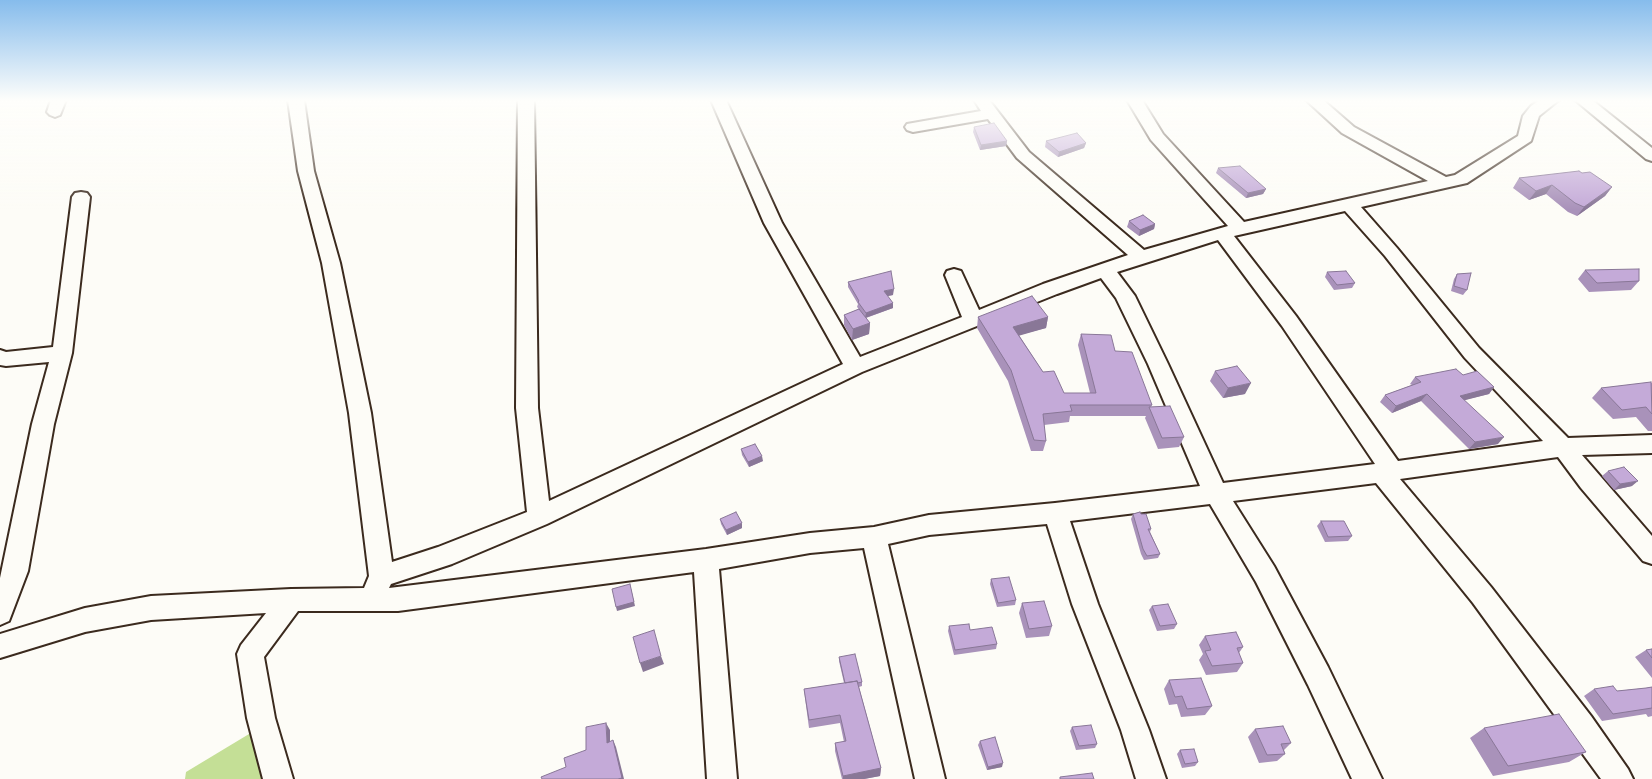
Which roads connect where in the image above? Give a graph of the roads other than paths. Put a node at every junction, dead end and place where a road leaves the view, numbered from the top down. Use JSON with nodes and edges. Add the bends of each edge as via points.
{"nodes":[{"id":1,"x":301,"y":136,"type":"edge"},
{"id":2,"x":526,"y":136,"type":"edge"},
{"id":3,"x":734,"y":136,"type":"edge"},
{"id":4,"x":1009,"y":136,"type":"edge"},
{"id":5,"x":1157,"y":136,"type":"edge"},
{"id":6,"x":1360,"y":136,"type":"edge"},
{"id":7,"x":1526,"y":136,"type":"edge"},
{"id":8,"x":1627,"y":136,"type":"edge"},
{"id":9,"x":1652,"y":156,"type":"edge"},
{"id":10,"x":1444,"y":183,"type":"junction"},
{"id":11,"x":81,"y":197,"type":"dead end"},
{"id":12,"x":1348,"y":203,"type":"junction"},
{"id":13,"x":1231,"y":231,"type":"junction"},
{"id":14,"x":1141,"y":257,"type":"junction"},
{"id":15,"x":1104,"y":269,"type":"junction"},
{"id":16,"x":954,"y":275,"type":"dead end"},
{"id":17,"x":972,"y":319,"type":"junction"},
{"id":18,"x":62,"y":353,"type":"junction"},
{"id":19,"x":0,"y":357,"type":"edge"},
{"id":20,"x":855,"y":368,"type":"junction"},
{"id":21,"x":1652,"y":444,"type":"edge"},
{"id":22,"x":1563,"y":447,"type":"junction"},
{"id":23,"x":1386,"y":472,"type":"junction"},
{"id":24,"x":1215,"y":492,"type":"junction"},
{"id":25,"x":1055,"y":513,"type":"junction"},
{"id":26,"x":539,"y":517,"type":"junction"},
{"id":27,"x":874,"y":537,"type":"junction"},
{"id":28,"x":1652,"y":552,"type":"edge"},
{"id":29,"x":706,"y":560,"type":"junction"},
{"id":30,"x":382,"y":576,"type":"junction"},
{"id":31,"x":371,"y":599,"type":"junction"},
{"id":32,"x":291,"y":600,"type":"junction"},
{"id":33,"x":0,"y":613,"type":"edge"},
{"id":34,"x":0,"y":646,"type":"edge"},
{"id":35,"x":278,"y":779,"type":"edge"},
{"id":36,"x":722,"y":779,"type":"edge"},
{"id":37,"x":930,"y":779,"type":"edge"},
{"id":38,"x":1151,"y":779,"type":"edge"},
{"id":39,"x":1366,"y":779,"type":"edge"},
{"id":40,"x":1618,"y":779,"type":"edge"}],
"edges":[{"from":1,"to":30,"type":"street","via":[[306,171],[331,263],[360,413]]},
{"from":2,"to":26,"type":"street","via":[[527,408]]},
{"from":3,"to":20,"type":"street","via":[[773,223]]},
{"from":4,"to":14,"type":"street","via":[[1023,155]]},
{"from":5,"to":13,"type":"street"},
{"from":6,"to":10,"type":"street"},
{"from":7,"to":10,"type":"street","via":[[1461,179]]},
{"from":8,"to":9,"type":"street"},
{"from":10,"to":12,"type":"street"},
{"from":11,"to":18,"type":"street"},
{"from":12,"to":13,"type":"street"},
{"from":12,"to":22,"type":"street","via":[[1472,353]]},
{"from":13,"to":14,"type":"street"},
{"from":13,"to":23,"type":"street"},
{"from":14,"to":15,"type":"street"},
{"from":15,"to":17,"type":"street"},
{"from":15,"to":24,"type":"street","via":[[1129,305]]},
{"from":16,"to":17,"type":"street"},
{"from":17,"to":20,"type":"street"},
{"from":18,"to":19,"type":"street"},
{"from":18,"to":33,"type":"street","via":[[42,424],[15,571]]},
{"from":20,"to":26,"type":"street"},
{"from":21,"to":22,"type":"street"},
{"from":22,"to":23,"type":"street"},
{"from":22,"to":28,"type":"street"},
{"from":23,"to":24,"type":"street"},
{"from":23,"to":40,"type":"street"},
{"from":24,"to":25,"type":"street"},
{"from":24,"to":39,"type":"street","via":[[1274,591]]},
{"from":25,"to":27,"type":"street","via":[[929,525]]},
{"from":25,"to":38,"type":"street","via":[[1085,604]]},
{"from":26,"to":30,"type":"street","via":[[443,556]]},
{"from":27,"to":29,"type":"street","via":[[810,543]]},
{"from":27,"to":37,"type":"street"},
{"from":29,"to":31,"type":"street","via":[[458,594],[398,600]]},
{"from":29,"to":36,"type":"street"},
{"from":30,"to":31,"type":"street"},
{"from":31,"to":32,"type":"street"},
{"from":32,"to":34,"type":"street","via":[[151,608],[85,620]]},
{"from":32,"to":35,"type":"street","via":[[250,654],[261,718]]}]}
